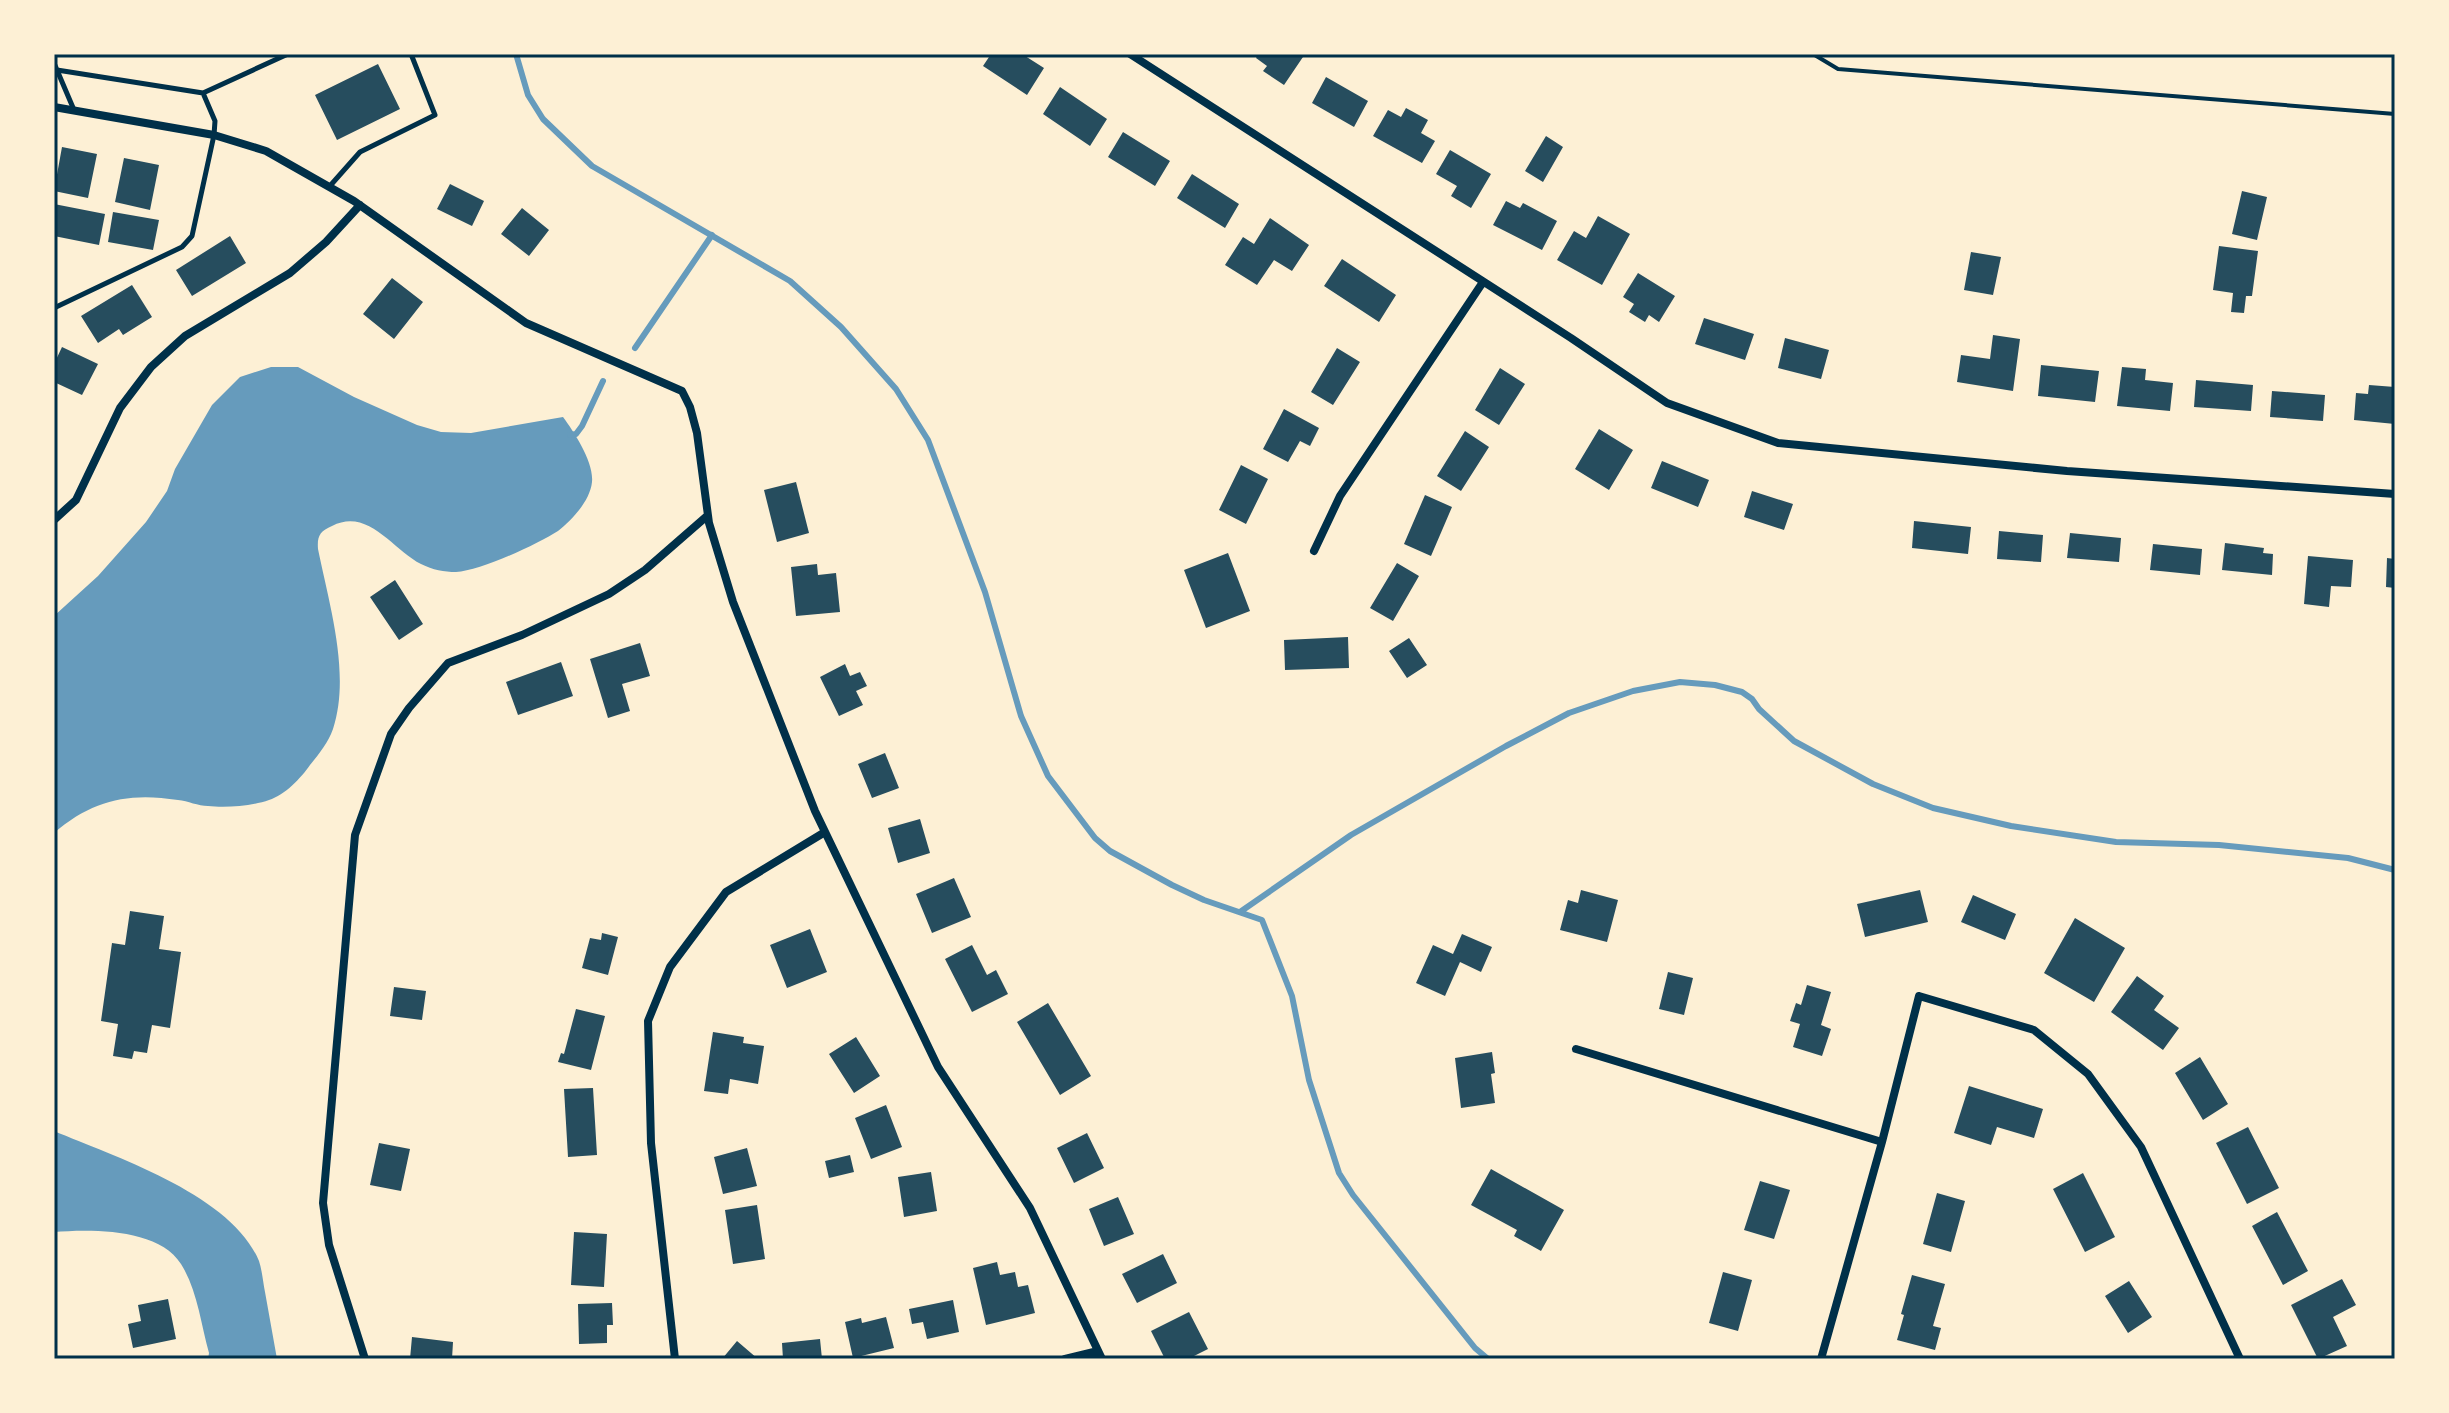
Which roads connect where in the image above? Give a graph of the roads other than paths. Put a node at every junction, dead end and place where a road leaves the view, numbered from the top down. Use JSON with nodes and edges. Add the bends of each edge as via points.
{"nodes":[{"id":1,"x":288,"y":54,"type":"edge"},
{"id":2,"x":411,"y":54,"type":"edge"},
{"id":3,"x":1130,"y":54,"type":"edge"},
{"id":4,"x":54,"y":63,"type":"edge"},
{"id":5,"x":57,"y":70,"type":"junction"},
{"id":6,"x":203,"y":93,"type":"junction"},
{"id":7,"x":54,"y":107,"type":"edge"},
{"id":8,"x":74,"y":111,"type":"junction"},
{"id":9,"x":214,"y":135,"type":"junction"},
{"id":10,"x":329,"y":187,"type":"junction"},
{"id":11,"x":360,"y":205,"type":"junction"},
{"id":12,"x":1483,"y":282,"type":"junction"},
{"id":13,"x":54,"y":308,"type":"edge"},
{"id":14,"x":2395,"y":494,"type":"edge"},
{"id":15,"x":707,"y":516,"type":"junction"},
{"id":16,"x":54,"y":520,"type":"edge"},
{"id":17,"x":1314,"y":551,"type":"dead end"},
{"id":18,"x":825,"y":832,"type":"junction"},
{"id":19,"x":1576,"y":1049,"type":"dead end"},
{"id":20,"x":1882,"y":1142,"type":"junction"},
{"id":21,"x":1100,"y":1355,"type":"edge"},
{"id":22,"x":365,"y":1359,"type":"edge"},
{"id":23,"x":675,"y":1359,"type":"edge"},
{"id":24,"x":1065,"y":1359,"type":"edge"},
{"id":25,"x":1821,"y":1359,"type":"edge"},
{"id":26,"x":2240,"y":1359,"type":"edge"}],
"edges":[{"from":1,"to":6,"type":"lane"},
{"from":2,"to":10,"type":"lane","via":[[435,115],[360,152]]},
{"from":3,"to":12,"type":"street"},
{"from":4,"to":5,"type":"lane"},
{"from":5,"to":6,"type":"lane"},
{"from":5,"to":8,"type":"lane"},
{"from":6,"to":9,"type":"lane","via":[[215,121]]},
{"from":7,"to":8,"type":"street"},
{"from":8,"to":9,"type":"street"},
{"from":9,"to":10,"type":"street","via":[[266,151]]},
{"from":9,"to":13,"type":"lane","via":[[192,236],[182,247]]},
{"from":10,"to":11,"type":"street"},
{"from":11,"to":15,"type":"street","via":[[526,323],[682,391],[697,433]]},
{"from":11,"to":16,"type":"street","via":[[290,273],[185,336],[151,367],[120,408],[76,500]]},
{"from":12,"to":14,"type":"street","via":[[1667,403],[1778,443],[2067,471]]},
{"from":12,"to":17,"type":"street","via":[[1340,496]]},
{"from":15,"to":18,"type":"street","via":[[733,602]]},
{"from":15,"to":22,"type":"street","via":[[609,594],[448,663],[391,734],[355,835],[323,1203],[329,1245]]},
{"from":18,"to":21,"type":"street","via":[[938,1067],[1030,1208]]},
{"from":18,"to":23,"type":"street","via":[[726,892],[670,967],[648,1021],[651,1143]]},
{"from":19,"to":20,"type":"street"},
{"from":20,"to":25,"type":"street"},
{"from":20,"to":26,"type":"street","via":[[1919,996],[2034,1030],[2088,1074],[2141,1147]]},
{"from":21,"to":24,"type":"street"}]}
